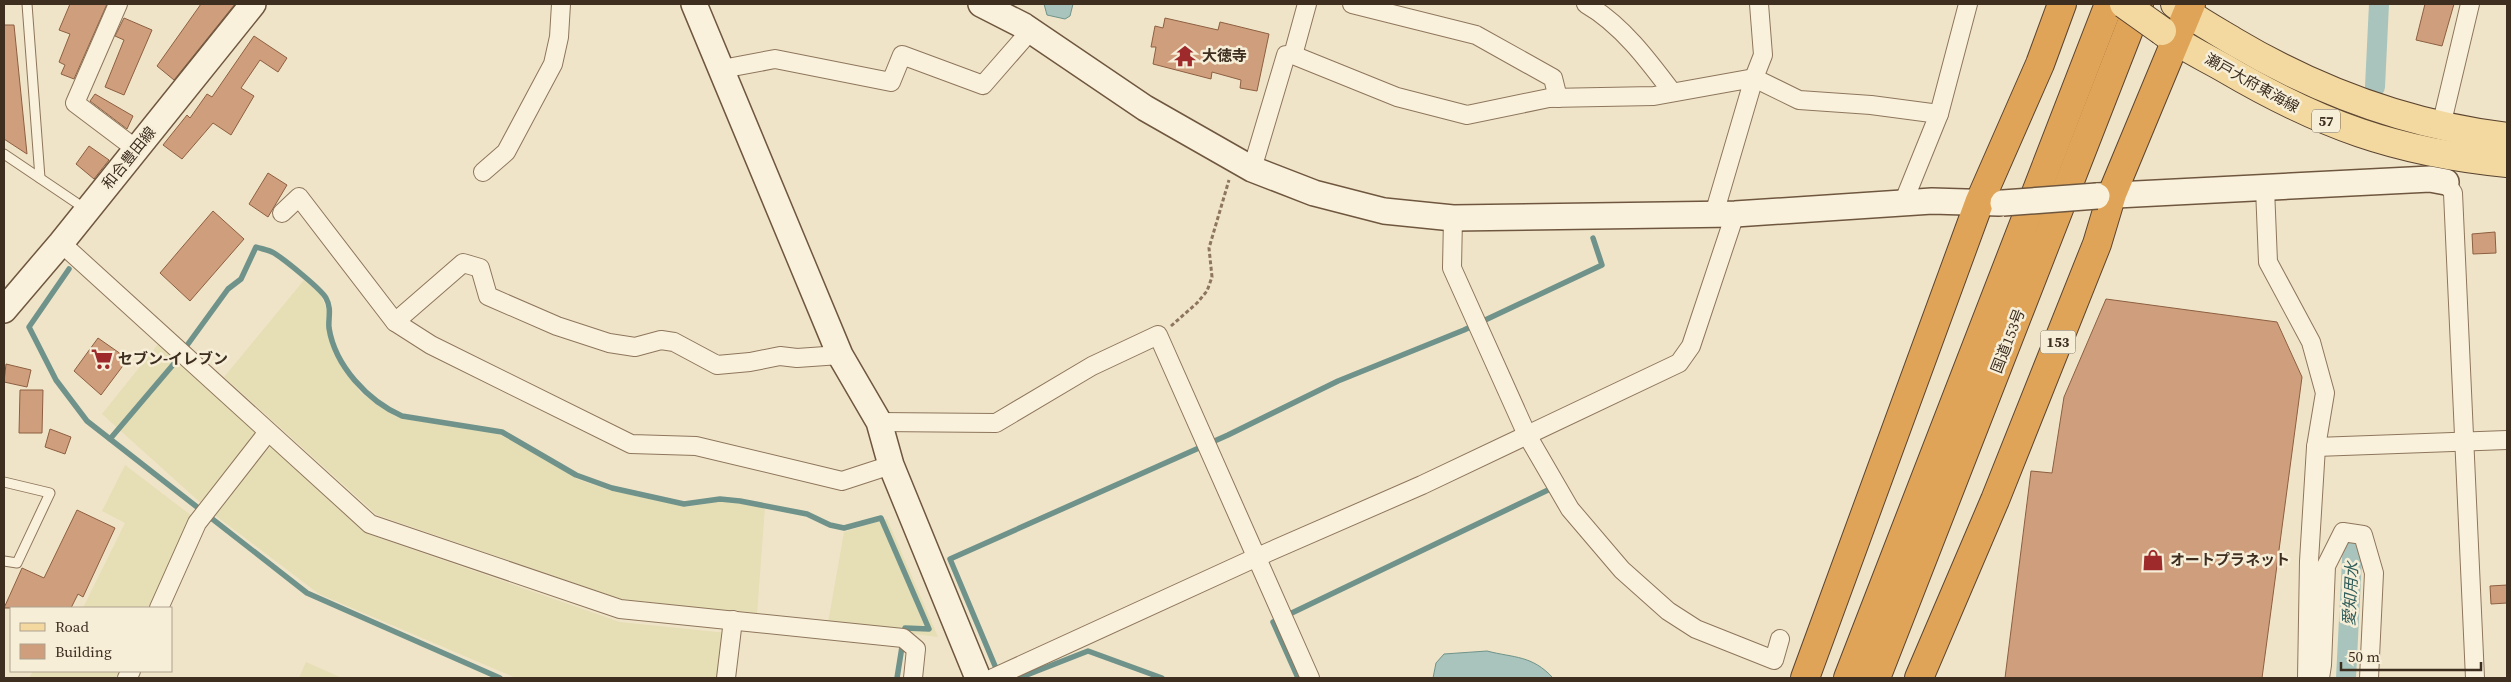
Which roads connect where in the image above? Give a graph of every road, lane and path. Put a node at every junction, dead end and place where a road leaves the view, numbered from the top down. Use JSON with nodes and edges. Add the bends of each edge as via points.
{"nodes":[{"id":1,"x":26,"y":4,"type":"edge"},
{"id":2,"x":118,"y":4,"type":"edge"},
{"id":3,"x":253,"y":4,"type":"edge"},
{"id":4,"x":561,"y":4,"type":"edge"},
{"id":5,"x":694,"y":4,"type":"edge"},
{"id":6,"x":981,"y":4,"type":"edge"},
{"id":7,"x":1307,"y":4,"type":"edge"},
{"id":8,"x":1352,"y":4,"type":"edge"},
{"id":9,"x":1586,"y":4,"type":"edge"},
{"id":10,"x":1759,"y":4,"type":"edge"},
{"id":11,"x":1968,"y":4,"type":"edge"},
{"id":12,"x":2062,"y":4,"type":"edge"},
{"id":13,"x":2109,"y":4,"type":"edge"},
{"id":14,"x":2124,"y":4,"type":"edge"},
{"id":15,"x":2139,"y":4,"type":"edge"},
{"id":16,"x":2470,"y":4,"type":"edge"},
{"id":17,"x":2182,"y":6,"type":"edge"},
{"id":18,"x":1031,"y":30,"type":"junction"},
{"id":19,"x":2169,"y":36,"type":"junction"},
{"id":20,"x":1294,"y":55,"type":"junction"},
{"id":21,"x":722,"y":69,"type":"junction"},
{"id":22,"x":1754,"y":78,"type":"junction"},
{"id":23,"x":1672,"y":92,"type":"junction"},
{"id":24,"x":1558,"y":98,"type":"junction"},
{"id":25,"x":1938,"y":114,"type":"junction"},
{"id":26,"x":2442,"y":126,"type":"junction"},
{"id":27,"x":2507,"y":137,"type":"edge"},
{"id":28,"x":136,"y":149,"type":"junction"},
{"id":29,"x":4,"y":154,"type":"edge"},
{"id":30,"x":2507,"y":163,"type":"edge"},
{"id":31,"x":1243,"y":164,"type":"junction"},
{"id":32,"x":483,"y":172,"type":"dead end"},
{"id":33,"x":40,"y":178,"type":"junction"},
{"id":34,"x":2446,"y":182,"type":"joint"},
{"id":35,"x":2265,"y":188,"type":"junction"},
{"id":36,"x":2105,"y":195,"type":"junction"},
{"id":37,"x":1903,"y":203,"type":"junction"},
{"id":38,"x":1991,"y":203,"type":"junction"},
{"id":39,"x":88,"y":210,"type":"junction"},
{"id":40,"x":282,"y":213,"type":"dead end"},
{"id":41,"x":1724,"y":214,"type":"junction"},
{"id":42,"x":1453,"y":218,"type":"junction"},
{"id":43,"x":61,"y":243,"type":"junction"},
{"id":44,"x":4,"y":310,"type":"edge"},
{"id":45,"x":395,"y":322,"type":"junction"},
{"id":46,"x":1158,"y":335,"type":"junction"},
{"id":47,"x":840,"y":355,"type":"junction"},
{"id":48,"x":879,"y":422,"type":"junction"},
{"id":49,"x":268,"y":432,"type":"junction"},
{"id":50,"x":1527,"y":436,"type":"junction"},
{"id":51,"x":2507,"y":440,"type":"edge"},
{"id":52,"x":2464,"y":442,"type":"junction"},
{"id":53,"x":2316,"y":447,"type":"junction"},
{"id":54,"x":892,"y":464,"type":"junction"},
{"id":55,"x":4,"y":482,"type":"edge"},
{"id":56,"x":1255,"y":558,"type":"junction"},
{"id":57,"x":4,"y":561,"type":"edge"},
{"id":58,"x":159,"y":607,"type":"edge"},
{"id":59,"x":734,"y":620,"type":"junction"},
{"id":60,"x":1780,"y":639,"type":"dead end"},
{"id":61,"x":726,"y":678,"type":"edge"},
{"id":62,"x":912,"y":678,"type":"edge"},
{"id":63,"x":978,"y":678,"type":"edge"},
{"id":64,"x":993,"y":678,"type":"edge"},
{"id":65,"x":1310,"y":678,"type":"edge"},
{"id":66,"x":1805,"y":678,"type":"edge"},
{"id":67,"x":1848,"y":678,"type":"edge"},
{"id":68,"x":1876,"y":678,"type":"edge"},
{"id":69,"x":1919,"y":678,"type":"edge"},
{"id":70,"x":2307,"y":678,"type":"edge"},
{"id":71,"x":2320,"y":678,"type":"edge"},
{"id":72,"x":2369,"y":678,"type":"edge"},
{"id":73,"x":2475,"y":678,"type":"edge"}],
"edges":[{"from":1,"to":33,"type":"lane"},
{"from":2,"to":28,"type":"street","via":[[75,102]]},
{"from":3,"to":28,"type":"street","name":"和合豊田線"},
{"from":4,"to":32,"type":"street","via":[[553,64],[506,152]]},
{"from":5,"to":21,"type":"street"},
{"from":6,"to":18,"type":"street"},
{"from":7,"to":20,"type":"street"},
{"from":8,"to":24,"type":"street","via":[[1476,35],[1553,78]]},
{"from":9,"to":23,"type":"street","via":[[1608,19],[1648,59]]},
{"from":10,"to":22,"type":"street","via":[[1763,55]]},
{"from":11,"to":25,"type":"street"},
{"from":12,"to":38,"type":"highway"},
{"from":13,"to":67,"type":"highway","name":"国道153号"},
{"from":14,"to":19,"type":"main road","name":"瀬戸大府東海線","number":"57","bridge":true},
{"from":15,"to":68,"type":"highway","name":"国道153号"},
{"from":16,"to":26,"type":"street"},
{"from":17,"to":19,"type":"highway","number":"153"},
{"from":17,"to":26,"type":"main road","name":"瀬戸大府東海線","number":"57","via":[[2284,70],[2320,87]]},
{"from":18,"to":21,"type":"street","via":[[983,85],[902,55],[891,82],[775,59]]},
{"from":18,"to":31,"type":"street","via":[[1145,108]]},
{"from":19,"to":30,"type":"main road","name":"瀬戸大府東海線","number":"57","via":[[2302,110],[2357,133],[2439,155]]},
{"from":19,"to":36,"type":"highway","number":"153"},
{"from":20,"to":24,"type":"street","via":[[1397,97],[1467,115]]},
{"from":20,"to":31,"type":"street","via":[[1286,55],[1282,63],[1273,105]]},
{"from":21,"to":47,"type":"street"},
{"from":22,"to":23,"type":"street"},
{"from":22,"to":25,"type":"street","via":[[1799,100],[1871,104]]},
{"from":22,"to":41,"type":"street"},
{"from":23,"to":24,"type":"street","via":[[1635,97]]},
{"from":25,"to":37,"type":"street"},
{"from":26,"to":27,"type":"main road","name":"瀬戸大府東海線","number":"57"},
{"from":28,"to":39,"type":"street","name":"和合豊田線"},
{"from":29,"to":33,"type":"lane"},
{"from":31,"to":42,"type":"street","via":[[1314,193],[1384,211]]},
{"from":31,"to":46,"type":"path","via":[[1211,241],[1212,277],[1207,291],[1179,320]]},
{"from":33,"to":39,"type":"lane"},
{"from":34,"to":35,"type":"street","via":[[2430,179]]},
{"from":34,"to":52,"type":"street","via":[[2452,192]]},
{"from":35,"to":36,"type":"street"},
{"from":35,"to":53,"type":"street","via":[[2268,262],[2311,342],[2325,393]]},
{"from":36,"to":38,"type":"street","bridge":true},
{"from":36,"to":69,"type":"highway","number":"153","via":[[2098,244]]},
{"from":37,"to":38,"type":"street"},
{"from":37,"to":41,"type":"street"},
{"from":38,"to":66,"type":"highway"},
{"from":39,"to":43,"type":"street","name":"和合豊田線"},
{"from":40,"to":45,"type":"street","via":[[299,197]]},
{"from":41,"to":42,"type":"street"},
{"from":41,"to":50,"type":"street","via":[[1691,346],[1679,363]]},
{"from":42,"to":50,"type":"street","via":[[1452,268]]},
{"from":43,"to":44,"type":"street","name":"和合豊田線"},
{"from":43,"to":49,"type":"street"},
{"from":45,"to":47,"type":"street","via":[[464,263],[480,268],[488,296],[557,326],[609,343],[636,347],[661,340],[674,342],[716,365],[780,356]]},
{"from":45,"to":54,"type":"street","via":[[431,345],[631,444],[696,446],[842,481]]},
{"from":46,"to":48,"type":"street","via":[[1092,366],[996,423]]},
{"from":46,"to":56,"type":"street"},
{"from":47,"to":48,"type":"street"},
{"from":48,"to":54,"type":"street"},
{"from":49,"to":58,"type":"street","via":[[197,523]]},
{"from":49,"to":59,"type":"street","via":[[370,524],[620,609]]},
{"from":50,"to":56,"type":"street"},
{"from":50,"to":60,"type":"street","via":[[1570,509],[1622,570],[1668,611],[1696,629],[1774,660]]},
{"from":51,"to":52,"type":"street"},
{"from":52,"to":53,"type":"street"},
{"from":52,"to":73,"type":"street"},
{"from":53,"to":70,"type":"street","via":[[2308,562]]},
{"from":54,"to":63,"type":"street"},
{"from":55,"to":57,"type":"lane","via":[[50,493],[17,564]]},
{"from":56,"to":64,"type":"street"},
{"from":56,"to":65,"type":"street"},
{"from":59,"to":61,"type":"street"},
{"from":59,"to":62,"type":"street","via":[[903,638],[916,649]]},
{"from":71,"to":72,"type":"street","via":[[2326,566],[2343,532],[2363,535],[2374,573]]}]}
